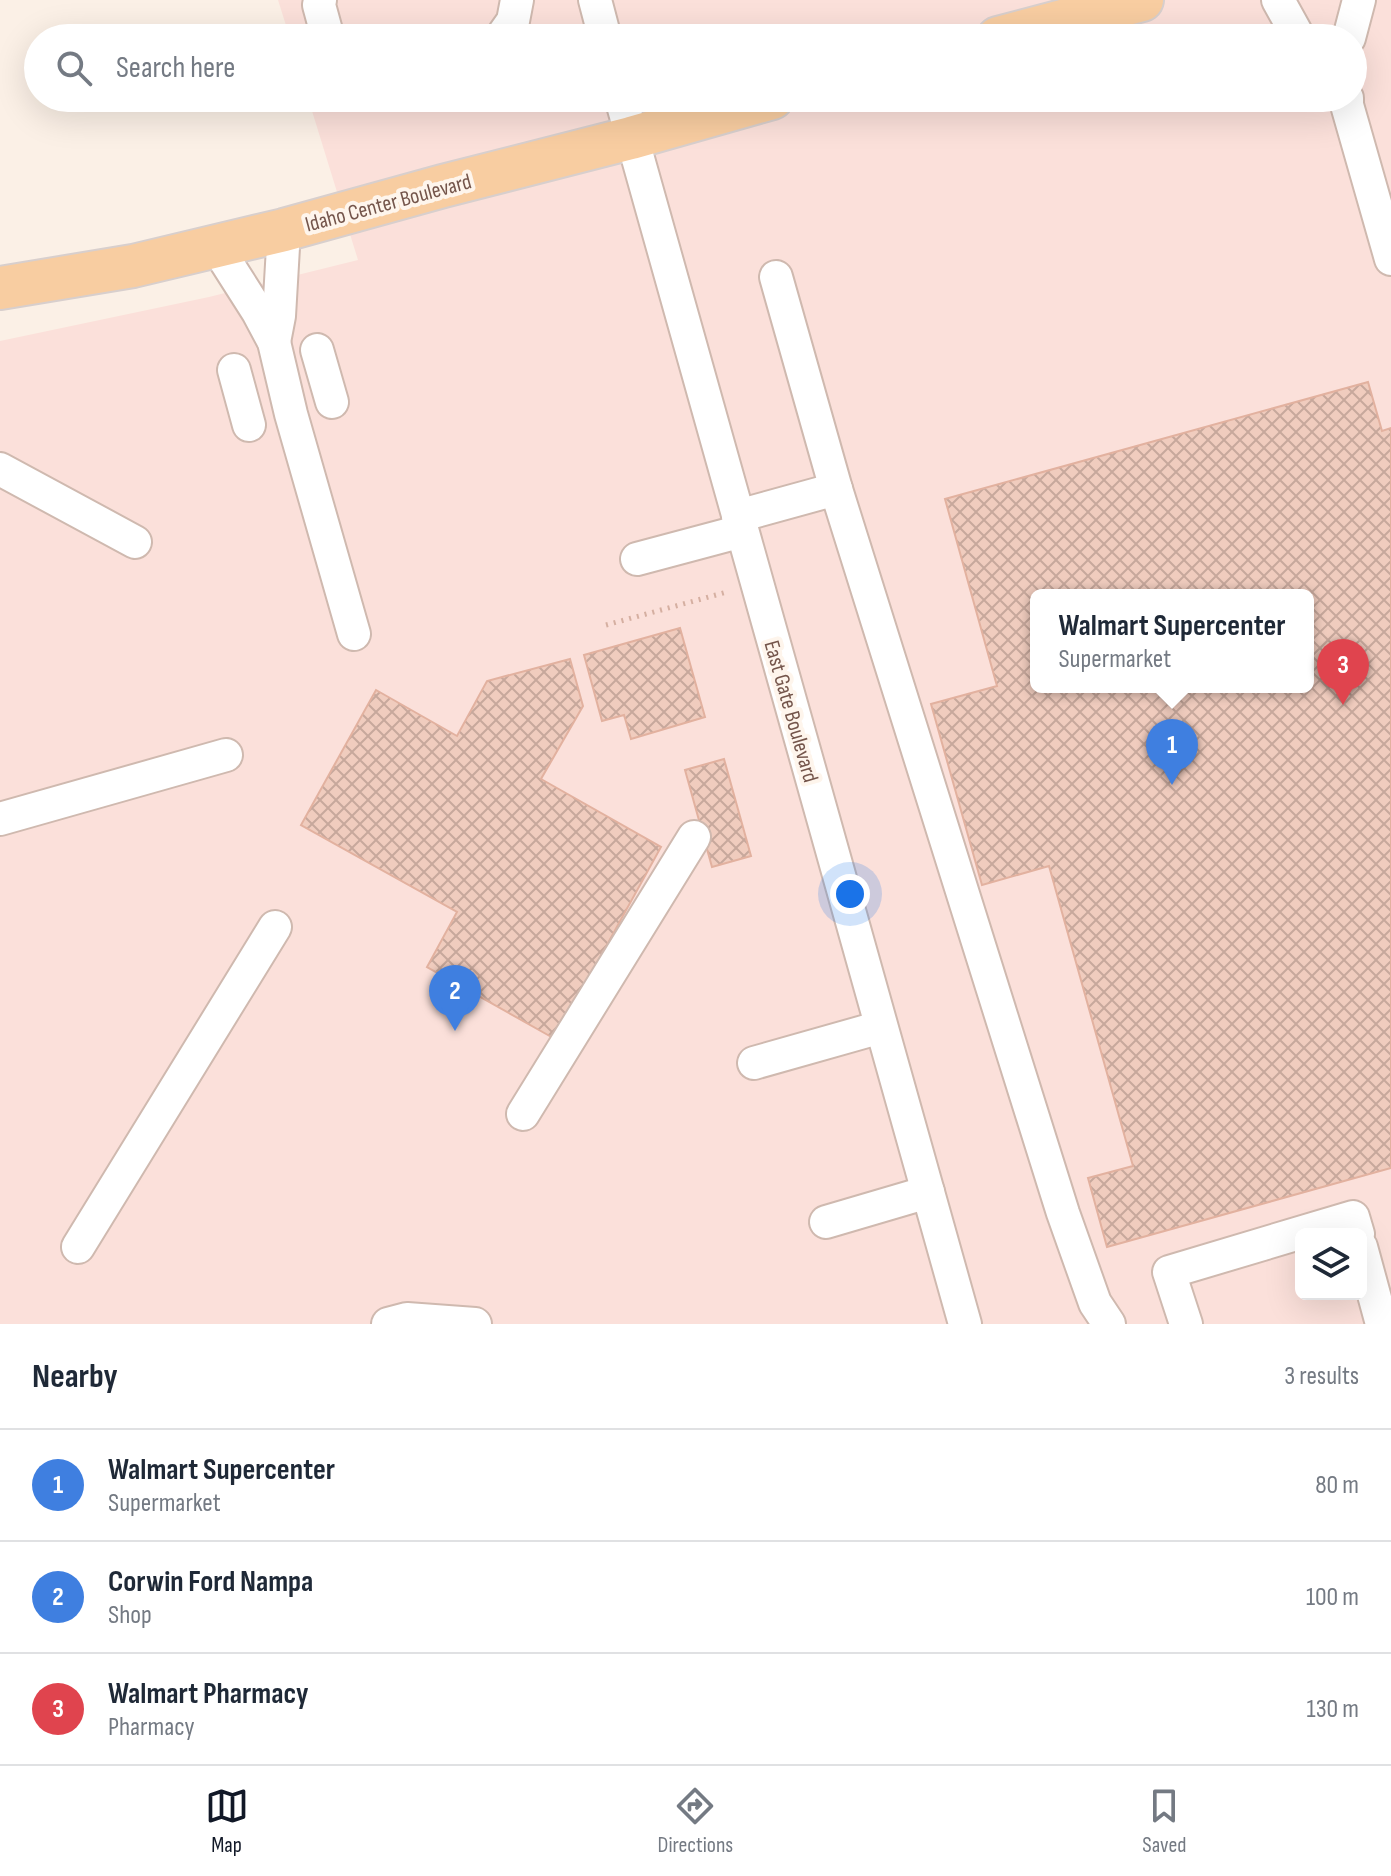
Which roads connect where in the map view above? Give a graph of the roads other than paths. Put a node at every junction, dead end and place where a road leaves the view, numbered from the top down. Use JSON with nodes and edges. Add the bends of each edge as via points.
{"nodes":[{"id":1,"x":320,"y":0,"type":"edge"},
{"id":2,"x":517,"y":0,"type":"edge"},
{"id":3,"x":595,"y":0,"type":"edge"},
{"id":4,"x":1142,"y":0,"type":"edge"},
{"id":5,"x":1278,"y":0,"type":"edge"},
{"id":6,"x":1359,"y":0,"type":"edge"},
{"id":7,"x":324,"y":24,"type":"edge"},
{"id":8,"x":511,"y":24,"type":"edge"},
{"id":9,"x":601,"y":24,"type":"edge"},
{"id":10,"x":1051,"y":24,"type":"edge"},
{"id":11,"x":1291,"y":24,"type":"edge"},
{"id":12,"x":1353,"y":24,"type":"edge"},
{"id":13,"x":624,"y":112,"type":"edge"},
{"id":14,"x":723,"y":112,"type":"edge"},
{"id":15,"x":1349,"y":112,"type":"edge"},
{"id":16,"x":631,"y":138,"type":"junction"},
{"id":17,"x":284,"y":230,"type":"junction"},
{"id":18,"x":216,"y":246,"type":"junction"},
{"id":19,"x":1390,"y":252,"type":"edge"},
{"id":20,"x":776,"y":277,"type":"dead end"},
{"id":21,"x":0,"y":288,"type":"edge"},
{"id":22,"x":274,"y":342,"type":"junction"},
{"id":23,"x":317,"y":350,"type":"dead end"},
{"id":24,"x":234,"y":370,"type":"dead end"},
{"id":25,"x":332,"y":402,"type":"dead end"},
{"id":26,"x":249,"y":425,"type":"dead end"},
{"id":27,"x":0,"y":469,"type":"edge"},
{"id":28,"x":836,"y":489,"type":"junction"},
{"id":29,"x":740,"y":524,"type":"junction"},
{"id":30,"x":135,"y":542,"type":"dead end"},
{"id":31,"x":637,"y":559,"type":"dead end"},
{"id":32,"x":354,"y":634,"type":"dead end"},
{"id":33,"x":226,"y":755,"type":"dead end"},
{"id":34,"x":0,"y":819,"type":"edge"},
{"id":35,"x":694,"y":837,"type":"dead end"},
{"id":36,"x":275,"y":927,"type":"dead end"},
{"id":37,"x":881,"y":1027,"type":"junction"},
{"id":38,"x":754,"y":1063,"type":"dead end"},
{"id":39,"x":523,"y":1114,"type":"dead end"},
{"id":40,"x":928,"y":1192,"type":"junction"},
{"id":41,"x":826,"y":1222,"type":"dead end"},
{"id":42,"x":1316,"y":1228,"type":"edge"},
{"id":43,"x":1356,"y":1228,"type":"edge"},
{"id":44,"x":1295,"y":1234,"type":"edge"},
{"id":45,"x":78,"y":1247,"type":"dead end"},
{"id":46,"x":1367,"y":1269,"type":"edge"},
{"id":47,"x":388,"y":1324,"type":"edge"},
{"id":48,"x":475,"y":1324,"type":"edge"},
{"id":49,"x":965,"y":1324,"type":"edge"},
{"id":50,"x":1109,"y":1324,"type":"edge"},
{"id":51,"x":1186,"y":1324,"type":"edge"},
{"id":52,"x":1382,"y":1324,"type":"edge"}],
"edges":[{"from":1,"to":7,"type":"street"},
{"from":2,"to":8,"type":"street"},
{"from":3,"to":9,"type":"street"},
{"from":4,"to":10,"type":"main road"},
{"from":5,"to":11,"type":"street"},
{"from":6,"to":12,"type":"street"},
{"from":13,"to":16,"type":"street","name":"East Gate Boulevard"},
{"from":14,"to":16,"type":"main road","name":"Idaho Center Boulevard"},
{"from":15,"to":19,"type":"street"},
{"from":16,"to":17,"type":"main road","name":"Idaho Center Boulevard"},
{"from":16,"to":29,"type":"street","name":"East Gate Boulevard"},
{"from":17,"to":18,"type":"main road","name":"Idaho Center Boulevard"},
{"from":17,"to":22,"type":"street"},
{"from":18,"to":21,"type":"main road","name":"Idaho Center Boulevard"},
{"from":18,"to":22,"type":"street"},
{"from":20,"to":28,"type":"street"},
{"from":22,"to":32,"type":"street"},
{"from":23,"to":25,"type":"street"},
{"from":24,"to":26,"type":"street"},
{"from":27,"to":30,"type":"street"},
{"from":28,"to":29,"type":"street"},
{"from":28,"to":50,"type":"street","via":[[1063,1213],[1095,1303]]},
{"from":29,"to":31,"type":"street"},
{"from":29,"to":37,"type":"street","name":"East Gate Boulevard"},
{"from":33,"to":34,"type":"street"},
{"from":35,"to":39,"type":"street"},
{"from":36,"to":45,"type":"street"},
{"from":37,"to":38,"type":"street"},
{"from":37,"to":40,"type":"street","name":"East Gate Boulevard"},
{"from":40,"to":41,"type":"street"},
{"from":40,"to":49,"type":"street","name":"East Gate Boulevard"},
{"from":42,"to":43,"type":"street","via":[[1353,1217]]},
{"from":44,"to":51,"type":"street","via":[[1169,1272]]},
{"from":46,"to":52,"type":"street"},
{"from":47,"to":48,"type":"street","via":[[407,1319]]}]}
